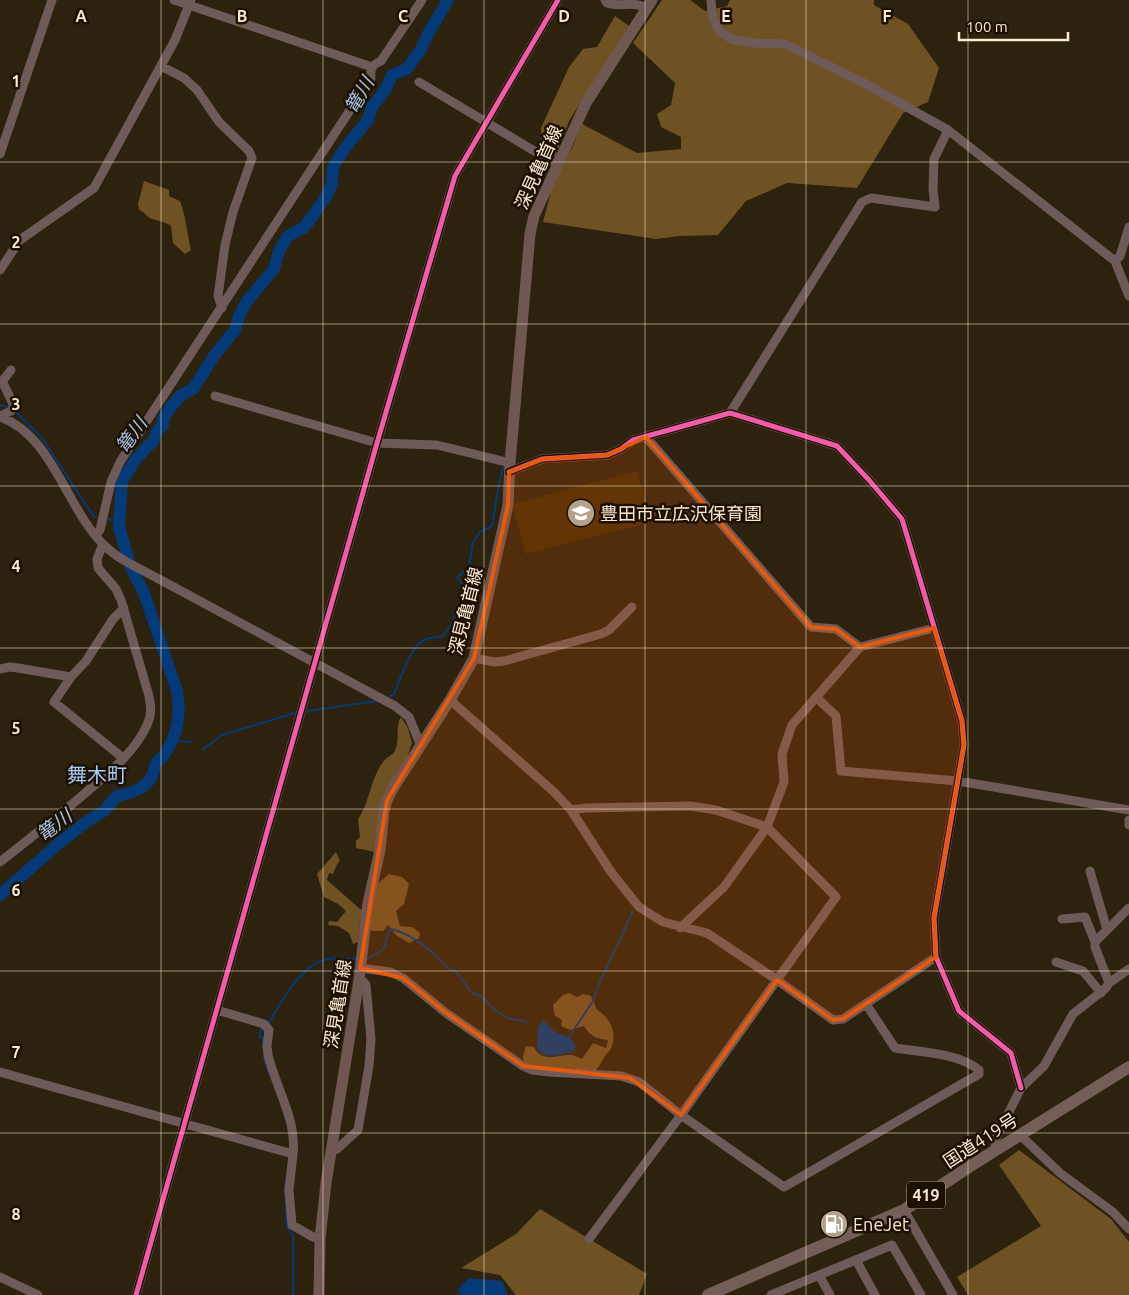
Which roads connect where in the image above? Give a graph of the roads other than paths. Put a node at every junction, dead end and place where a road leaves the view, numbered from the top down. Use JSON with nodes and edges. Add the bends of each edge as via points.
{"nodes":[{"id":1,"x":52,"y":0,"type":"edge"},
{"id":2,"x":174,"y":0,"type":"edge"},
{"id":3,"x":422,"y":0,"type":"edge"},
{"id":4,"x":558,"y":0,"type":"edge"},
{"id":5,"x":605,"y":0,"type":"edge"},
{"id":6,"x":711,"y":0,"type":"edge"},
{"id":7,"x":190,"y":3,"type":"edge"},
{"id":8,"x":649,"y":4,"type":"edge"},
{"id":9,"x":161,"y":66,"type":"junction"},
{"id":10,"x":372,"y":67,"type":"junction"},
{"id":11,"x":419,"y":82,"type":"dead end"},
{"id":12,"x":485,"y":123,"type":"junction"},
{"id":13,"x":948,"y":130,"type":"junction"},
{"id":14,"x":0,"y":154,"type":"edge"},
{"id":15,"x":556,"y":164,"type":"junction"},
{"id":16,"x":1129,"y":227,"type":"edge"},
{"id":17,"x":1115,"y":261,"type":"junction"},
{"id":18,"x":0,"y":270,"type":"edge"},
{"id":19,"x":1129,"y":296,"type":"edge"},
{"id":20,"x":222,"y":308,"type":"junction"},
{"id":21,"x":11,"y":370,"type":"dead end"},
{"id":22,"x":215,"y":396,"type":"dead end"},
{"id":23,"x":730,"y":413,"type":"junction"},
{"id":24,"x":0,"y":417,"type":"edge"},
{"id":25,"x":646,"y":437,"type":"junction"},
{"id":26,"x":377,"y":443,"type":"junction"},
{"id":27,"x":509,"y":467,"type":"junction"},
{"id":28,"x":96,"y":535,"type":"junction"},
{"id":29,"x":104,"y":545,"type":"junction"},
{"id":30,"x":632,"y":607,"type":"dead end"},
{"id":31,"x":124,"y":608,"type":"junction"},
{"id":32,"x":934,"y":628,"type":"junction"},
{"id":33,"x":860,"y":647,"type":"junction"},
{"id":34,"x":474,"y":658,"type":"junction"},
{"id":35,"x":315,"y":663,"type":"junction"},
{"id":36,"x":0,"y":669,"type":"edge"},
{"id":37,"x":71,"y":677,"type":"junction"},
{"id":38,"x":816,"y":697,"type":"junction"},
{"id":39,"x":450,"y":700,"type":"junction"},
{"id":40,"x":421,"y":746,"type":"junction"},
{"id":41,"x":123,"y":758,"type":"junction"},
{"id":42,"x":958,"y":781,"type":"junction"},
{"id":43,"x":571,"y":810,"type":"junction"},
{"id":44,"x":1129,"y":810,"type":"edge"},
{"id":45,"x":1129,"y":820,"type":"edge"},
{"id":46,"x":1129,"y":825,"type":"edge"},
{"id":47,"x":767,"y":827,"type":"junction"},
{"id":48,"x":0,"y":862,"type":"edge"},
{"id":49,"x":1090,"y":871,"type":"dead end"},
{"id":50,"x":1129,"y":908,"type":"edge"},
{"id":51,"x":1062,"y":919,"type":"dead end"},
{"id":52,"x":680,"y":928,"type":"junction"},
{"id":53,"x":1107,"y":930,"type":"junction"},
{"id":54,"x":1095,"y":942,"type":"junction"},
{"id":55,"x":936,"y":957,"type":"junction"},
{"id":56,"x":1056,"y":962,"type":"dead end"},
{"id":57,"x":1129,"y":969,"type":"edge"},
{"id":58,"x":360,"y":974,"type":"junction"},
{"id":59,"x":777,"y":980,"type":"junction"},
{"id":60,"x":1109,"y":983,"type":"junction"},
{"id":61,"x":1101,"y":993,"type":"junction"},
{"id":62,"x":866,"y":1004,"type":"junction"},
{"id":63,"x":217,"y":1010,"type":"junction"},
{"id":64,"x":1129,"y":1067,"type":"edge"},
{"id":65,"x":0,"y":1072,"type":"edge"},
{"id":66,"x":1021,"y":1088,"type":"junction"},
{"id":67,"x":681,"y":1115,"type":"junction"},
{"id":68,"x":184,"y":1124,"type":"junction"},
{"id":69,"x":1020,"y":1135,"type":"junction"},
{"id":70,"x":332,"y":1150,"type":"junction"},
{"id":71,"x":995,"y":1150,"type":"junction"},
{"id":72,"x":293,"y":1154,"type":"junction"},
{"id":73,"x":904,"y":1210,"type":"junction"},
{"id":74,"x":1129,"y":1229,"type":"edge"},
{"id":75,"x":320,"y":1239,"type":"junction"},
{"id":76,"x":589,"y":1239,"type":"dead end"},
{"id":77,"x":856,"y":1260,"type":"junction"},
{"id":78,"x":819,"y":1275,"type":"junction"},
{"id":79,"x":0,"y":1278,"type":"edge"},
{"id":80,"x":38,"y":1295,"type":"edge"},
{"id":81,"x":136,"y":1295,"type":"edge"},
{"id":82,"x":319,"y":1295,"type":"edge"},
{"id":83,"x":708,"y":1295,"type":"edge"},
{"id":84,"x":771,"y":1295,"type":"edge"},
{"id":85,"x":830,"y":1295,"type":"edge"},
{"id":86,"x":875,"y":1295,"type":"edge"},
{"id":87,"x":921,"y":1295,"type":"edge"},
{"id":88,"x":953,"y":1295,"type":"edge"}],
"edges":[{"from":1,"to":14,"type":"street"},
{"from":2,"to":7,"type":"street"},
{"from":3,"to":10,"type":"street","via":[[381,61]]},
{"from":4,"to":12,"type":"street"},
{"from":5,"to":8,"type":"street","via":[[614,5]]},
{"from":6,"to":13,"type":"street","via":[[717,28],[732,39],[785,44]]},
{"from":7,"to":9,"type":"street"},
{"from":7,"to":10,"type":"street"},
{"from":8,"to":15,"type":"main road","name":"深見亀首線","via":[[582,110]]},
{"from":9,"to":18,"type":"street","via":[[94,188],[20,240]]},
{"from":9,"to":20,"type":"street","via":[[184,78],[197,90],[219,122],[249,151],[252,158],[225,245],[218,296]]},
{"from":10,"to":20,"type":"street","via":[[371,78]]},
{"from":11,"to":12,"type":"street"},
{"from":12,"to":15,"type":"street"},
{"from":12,"to":26,"type":"street","via":[[455,176]]},
{"from":13,"to":17,"type":"street"},
{"from":13,"to":23,"type":"street","via":[[934,159],[934,207],[871,198],[862,202]]},
{"from":15,"to":27,"type":"main road","name":"深見亀首線","via":[[534,216],[530,234]]},
{"from":16,"to":17,"type":"street","via":[[1120,256]]},
{"from":17,"to":19,"type":"street"},
{"from":20,"to":28,"type":"street","via":[[120,462]]},
{"from":21,"to":24,"type":"street","via":[[3,383],[12,403],[11,411]]},
{"from":22,"to":26,"type":"street"},
{"from":23,"to":25,"type":"street"},
{"from":23,"to":32,"type":"street","via":[[837,446],[902,519]]},
{"from":24,"to":28,"type":"street","via":[[12,421],[34,441]]},
{"from":25,"to":27,"type":"street","via":[[632,440],[607,455],[542,459]]},
{"from":25,"to":33,"type":"street","via":[[811,627],[836,629]]},
{"from":26,"to":27,"type":"street","via":[[437,445]]},
{"from":26,"to":35,"type":"street"},
{"from":27,"to":34,"type":"main road","name":"深見亀首線","via":[[508,505]]},
{"from":28,"to":29,"type":"street"},
{"from":29,"to":31,"type":"street","via":[[97,559],[98,568],[116,589]]},
{"from":29,"to":35,"type":"street","via":[[126,561]]},
{"from":30,"to":34,"type":"street","via":[[601,634],[504,661]]},
{"from":31,"to":37,"type":"street","via":[[113,619],[86,662]]},
{"from":31,"to":41,"type":"street","via":[[151,716],[144,733]]},
{"from":32,"to":33,"type":"street"},
{"from":32,"to":42,"type":"street","via":[[962,721],[964,745]]},
{"from":33,"to":38,"type":"street"},
{"from":34,"to":39,"type":"main road","name":"深見亀首線"},
{"from":35,"to":40,"type":"street","via":[[404,712],[414,725]]},
{"from":35,"to":63,"type":"street"},
{"from":36,"to":37,"type":"street","via":[[10,667]]},
{"from":37,"to":41,"type":"street","via":[[54,702]]},
{"from":38,"to":42,"type":"street","via":[[836,716],[841,771]]},
{"from":38,"to":47,"type":"street","via":[[792,725],[782,754],[784,782]]},
{"from":39,"to":40,"type":"main road","name":"深見亀首線"},
{"from":39,"to":43,"type":"street"},
{"from":40,"to":58,"type":"main road","name":"深見亀首線","via":[[392,790],[384,810],[380,850],[368,902]]},
{"from":41,"to":48,"type":"street"},
{"from":42,"to":44,"type":"street"},
{"from":42,"to":55,"type":"street","via":[[934,918]]},
{"from":43,"to":47,"type":"street","via":[[690,806],[716,810]]},
{"from":43,"to":52,"type":"street","via":[[611,872],[639,907]]},
{"from":45,"to":46,"type":"street"},
{"from":47,"to":52,"type":"street","via":[[724,887]]},
{"from":47,"to":59,"type":"street","via":[[836,897]]},
{"from":49,"to":53,"type":"street"},
{"from":50,"to":53,"type":"street"},
{"from":51,"to":54,"type":"street","via":[[1085,917]]},
{"from":52,"to":59,"type":"street","via":[[707,933]]},
{"from":53,"to":54,"type":"street"},
{"from":54,"to":60,"type":"street"},
{"from":55,"to":62,"type":"street"},
{"from":55,"to":66,"type":"street","via":[[959,1011],[1011,1053]]},
{"from":56,"to":61,"type":"street","via":[[1088,974]]},
{"from":57,"to":60,"type":"street"},
{"from":58,"to":67,"type":"street","via":[[390,972],[403,978],[446,1013],[532,1070],[630,1078]]},
{"from":58,"to":70,"type":"main road","name":"深見亀首線"},
{"from":58,"to":70,"type":"street","via":[[366,985],[372,1039],[364,1101],[356,1133]]},
{"from":59,"to":62,"type":"street","via":[[833,1020],[843,1019]]},
{"from":59,"to":67,"type":"street"},
{"from":60,"to":61,"type":"street"},
{"from":61,"to":66,"type":"street","via":[[1073,1014],[1044,1066]]},
{"from":62,"to":67,"type":"street","via":[[894,1048],[960,1060],[976,1067],[979,1074],[784,1187]]},
{"from":63,"to":68,"type":"street"},
{"from":63,"to":72,"type":"street","via":[[266,1026],[269,1030],[268,1055],[295,1140]]},
{"from":64,"to":69,"type":"highway","name":"国道419号","number":"419"},
{"from":65,"to":68,"type":"street"},
{"from":66,"to":71,"type":"street","via":[[996,1138]]},
{"from":67,"to":76,"type":"street"},
{"from":68,"to":72,"type":"street"},
{"from":68,"to":81,"type":"street"},
{"from":69,"to":71,"type":"highway","name":"国道419号","number":"419"},
{"from":69,"to":74,"type":"street","via":[[1060,1173],[1113,1212]]},
{"from":70,"to":75,"type":"main road","name":"深見亀首線"},
{"from":71,"to":73,"type":"highway","name":"国道419号","number":"419"},
{"from":72,"to":75,"type":"street","via":[[289,1190],[292,1225]]},
{"from":73,"to":83,"type":"highway","name":"国道419号","number":"419"},
{"from":73,"to":88,"type":"street"},
{"from":75,"to":82,"type":"main road","name":"深見亀首線"},
{"from":77,"to":78,"type":"street"},
{"from":77,"to":86,"type":"street"},
{"from":77,"to":87,"type":"street","via":[[892,1245]]},
{"from":78,"to":84,"type":"street"},
{"from":78,"to":85,"type":"street"},
{"from":79,"to":80,"type":"street"}]}
